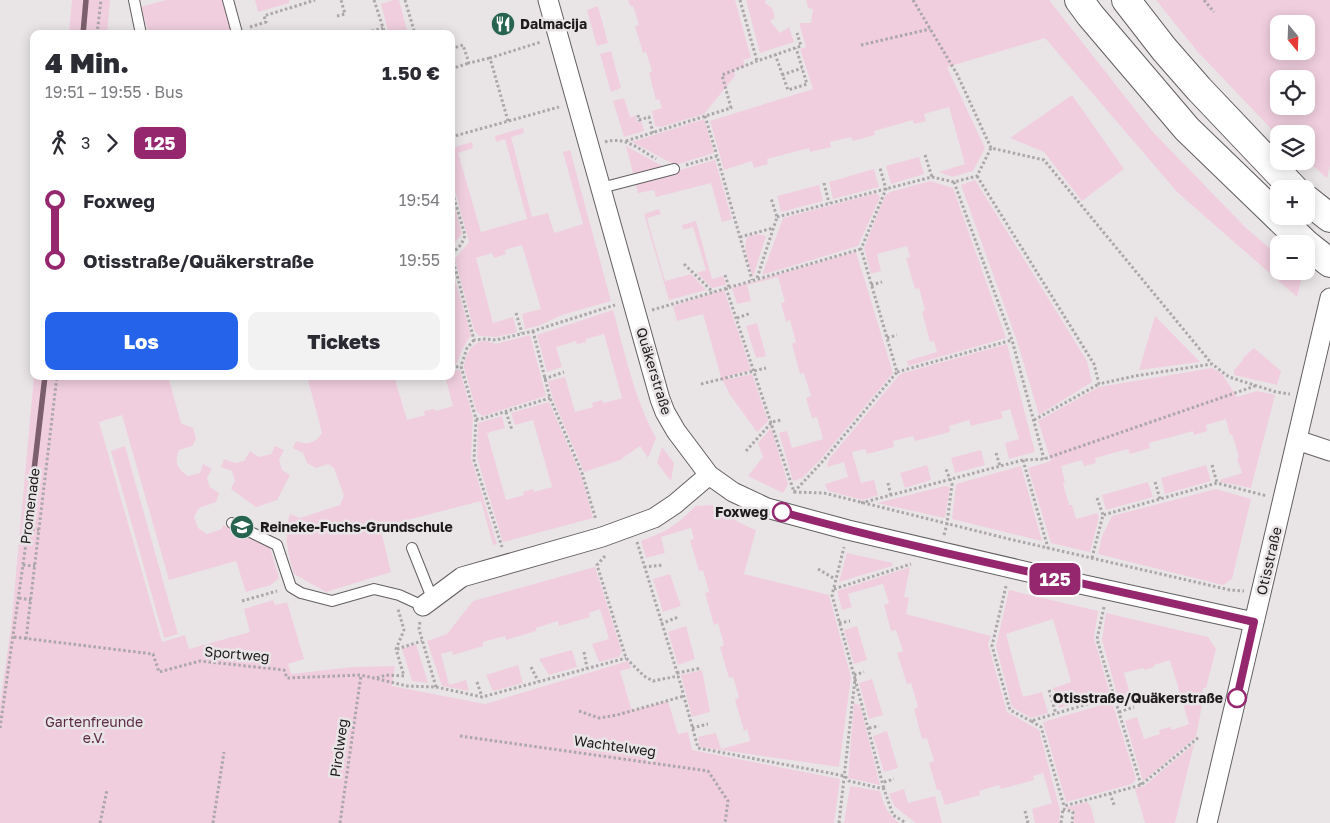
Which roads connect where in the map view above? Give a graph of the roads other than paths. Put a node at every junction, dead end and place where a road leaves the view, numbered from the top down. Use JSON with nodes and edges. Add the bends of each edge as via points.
{"nodes":[{"id":1,"x":134,"y":0,"type":"edge"},
{"id":2,"x":228,"y":0,"type":"edge"},
{"id":3,"x":548,"y":0,"type":"edge"},
{"id":4,"x":1079,"y":0,"type":"edge"},
{"id":5,"x":1126,"y":0,"type":"edge"},
{"id":6,"x":140,"y":30,"type":"edge"},
{"id":7,"x":236,"y":30,"type":"edge"},
{"id":8,"x":674,"y":169,"type":"road end"},
{"id":9,"x":1285,"y":180,"type":"edge"},
{"id":10,"x":601,"y":188,"type":"junction"},
{"id":11,"x":1315,"y":206,"type":"edge"},
{"id":12,"x":1330,"y":218,"type":"edge"},
{"id":13,"x":1296,"y":235,"type":"edge"},
{"id":14,"x":1315,"y":251,"type":"edge"},
{"id":15,"x":1330,"y":263,"type":"edge"},
{"id":16,"x":1330,"y":298,"type":"edge"},
{"id":17,"x":1297,"y":440,"type":"junction"},
{"id":18,"x":1330,"y":451,"type":"edge"},
{"id":19,"x":709,"y":475,"type":"junction"},
{"id":20,"x":232,"y":523,"type":"dead end"},
{"id":21,"x":412,"y":548,"type":"dead end"},
{"id":22,"x":428,"y":602,"type":"junction"},
{"id":23,"x":1254,"y":622,"type":"junction"},
{"id":24,"x":1207,"y":823,"type":"edge"}],
"edges":[{"from":1,"to":6,"type":"lane"},
{"from":2,"to":7,"type":"lane"},
{"from":3,"to":10,"type":"street","name":"Quäkerstraße"},
{"from":4,"to":13,"type":"highway","via":[[1187,129]]},
{"from":5,"to":9,"type":"highway","via":[[1199,89]]},
{"from":8,"to":10,"type":"lane"},
{"from":10,"to":19,"type":"street","name":"Quäkerstraße","via":[[665,412]]},
{"from":11,"to":12,"type":"highway"},
{"from":14,"to":15,"type":"highway"},
{"from":16,"to":17,"type":"street","name":"Otisstraße"},
{"from":17,"to":18,"type":"street"},
{"from":17,"to":23,"type":"street","name":"Otisstraße"},
{"from":19,"to":22,"type":"street","via":[[675,504],[604,545],[507,563],[462,577]]},
{"from":19,"to":23,"type":"street","name":"Quäkerstraße","via":[[750,501],[835,527]]},
{"from":20,"to":22,"type":"lane","via":[[277,545],[291,587],[301,593],[332,602],[374,590]]},
{"from":21,"to":22,"type":"lane"},
{"from":23,"to":24,"type":"street","name":"Otisstraße"}]}
